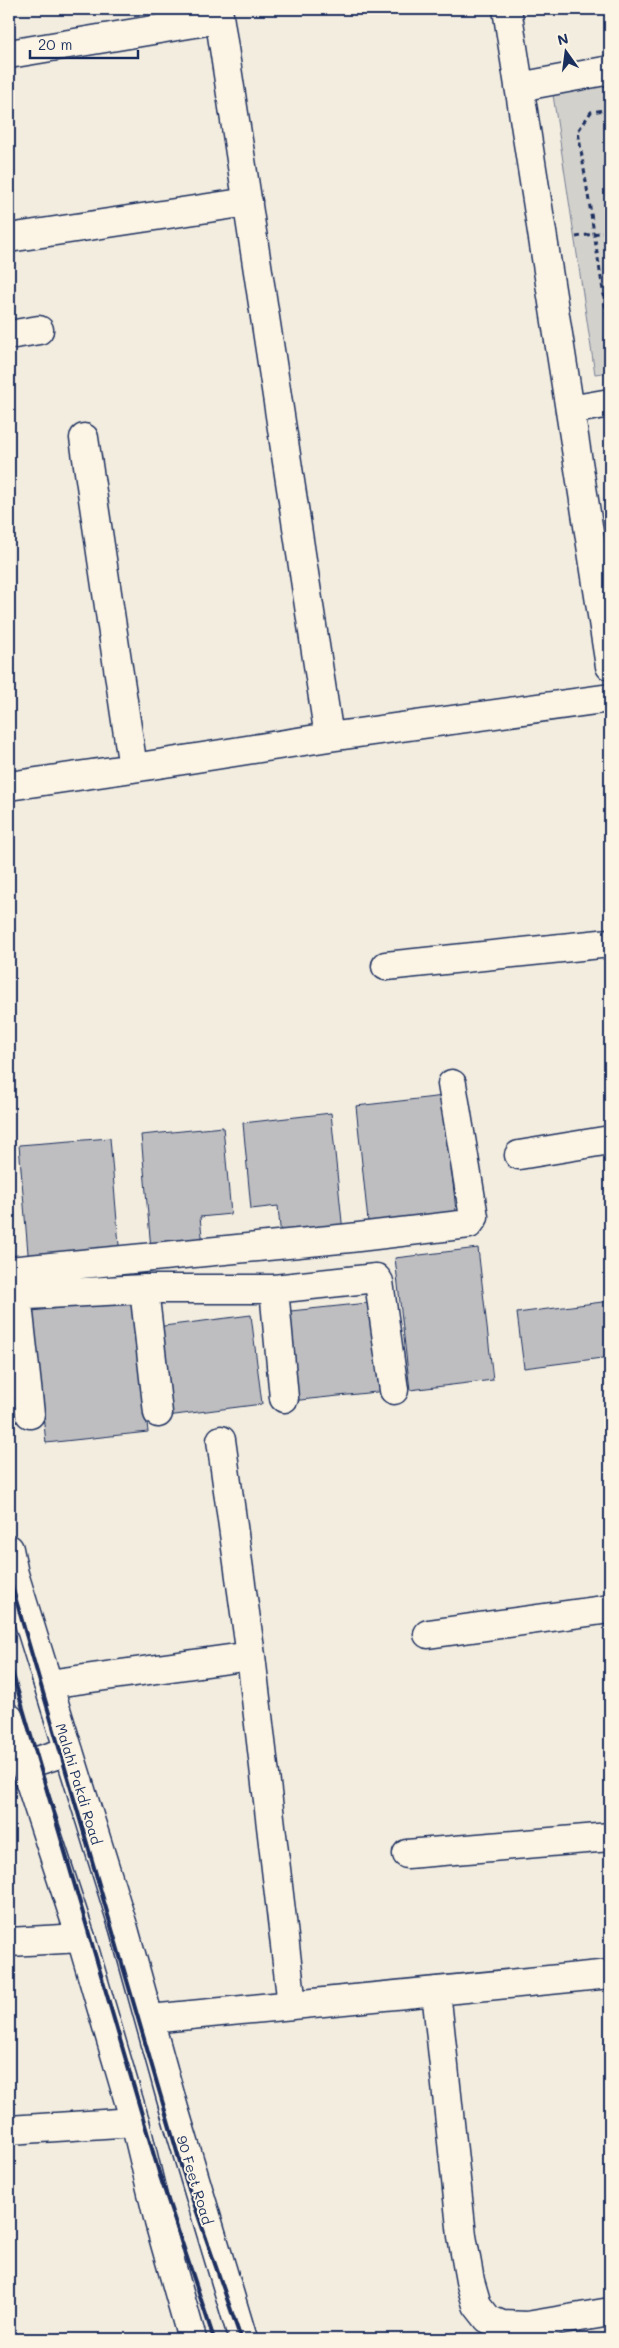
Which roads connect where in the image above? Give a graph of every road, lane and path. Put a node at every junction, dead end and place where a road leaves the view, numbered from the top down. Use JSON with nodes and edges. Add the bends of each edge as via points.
{"nodes":[{"id":1,"x":507,"y":9,"type":"edge"},
{"id":2,"x":218,"y":14,"type":"edge"},
{"id":3,"x":9,"y":54,"type":"edge"},
{"id":4,"x":610,"y":70,"type":"edge"},
{"id":5,"x":519,"y":87,"type":"junction"},
{"id":6,"x":610,"y":109,"type":"edge"},
{"id":7,"x":248,"y":202,"type":"junction"},
{"id":8,"x":610,"y":231,"type":"edge"},
{"id":9,"x":594,"y":233,"type":"junction"},
{"id":10,"x":9,"y":238,"type":"edge"},
{"id":11,"x":39,"y":330,"type":"dead end"},
{"id":12,"x":610,"y":335,"type":"edge"},
{"id":13,"x":9,"y":336,"type":"edge"},
{"id":14,"x":610,"y":403,"type":"edge"},
{"id":15,"x":570,"y":410,"type":"junction"},
{"id":16,"x":84,"y":438,"type":"dead end"},
{"id":17,"x":610,"y":666,"type":"edge"},
{"id":18,"x":610,"y":698,"type":"edge"},
{"id":19,"x":328,"y":737,"type":"junction"},
{"id":20,"x":133,"y":768,"type":"junction"},
{"id":21,"x":9,"y":786,"type":"edge"},
{"id":22,"x":610,"y":943,"type":"edge"},
{"id":23,"x":386,"y":966,"type":"dead end"},
{"id":24,"x":452,"y":1084,"type":"dead end"},
{"id":25,"x":610,"y":1140,"type":"edge"},
{"id":26,"x":519,"y":1155,"type":"dead end"},
{"id":27,"x":12,"y":1288,"type":"edge"},
{"id":28,"x":144,"y":1289,"type":"junction"},
{"id":29,"x":274,"y":1289,"type":"junction"},
{"id":30,"x":394,"y":1390,"type":"dead end"},
{"id":31,"x":284,"y":1398,"type":"dead end"},
{"id":32,"x":158,"y":1413,"type":"dead end"},
{"id":33,"x":30,"y":1414,"type":"dead end"},
{"id":34,"x":221,"y":1440,"type":"dead end"},
{"id":35,"x":9,"y":1549,"type":"edge"},
{"id":36,"x":610,"y":1609,"type":"edge"},
{"id":37,"x":428,"y":1634,"type":"dead end"},
{"id":38,"x":251,"y":1656,"type":"junction"},
{"id":39,"x":48,"y":1684,"type":"junction"},
{"id":40,"x":9,"y":1718,"type":"edge"},
{"id":41,"x":69,"y":1751,"type":"junction"},
{"id":42,"x":24,"y":1765,"type":"junction"},
{"id":43,"x":610,"y":1837,"type":"edge"},
{"id":44,"x":407,"y":1854,"type":"dead end"},
{"id":45,"x":81,"y":1938,"type":"junction"},
{"id":46,"x":9,"y":1942,"type":"edge"},
{"id":47,"x":610,"y":1974,"type":"edge"},
{"id":48,"x":436,"y":1991,"type":"junction"},
{"id":49,"x":292,"y":2006,"type":"junction"},
{"id":50,"x":150,"y":2020,"type":"junction"},
{"id":51,"x":135,"y":2122,"type":"junction"},
{"id":52,"x":9,"y":2130,"type":"edge"},
{"id":53,"x":610,"y":2312,"type":"edge"},
{"id":54,"x":192,"y":2339,"type":"edge"},
{"id":55,"x":242,"y":2339,"type":"edge"}],
"edges":[{"from":1,"to":5,"type":"street"},
{"from":2,"to":3,"type":"street"},
{"from":2,"to":7,"type":"street"},
{"from":4,"to":5,"type":"street"},
{"from":5,"to":15,"type":"street"},
{"from":6,"to":9,"type":"path","via":[[591,112],[578,131]]},
{"from":7,"to":10,"type":"street"},
{"from":7,"to":19,"type":"street"},
{"from":8,"to":9,"type":"path"},
{"from":9,"to":12,"type":"path"},
{"from":11,"to":13,"type":"street"},
{"from":14,"to":15,"type":"street"},
{"from":15,"to":17,"type":"street"},
{"from":16,"to":20,"type":"street"},
{"from":18,"to":19,"type":"street"},
{"from":19,"to":20,"type":"street"},
{"from":20,"to":21,"type":"street"},
{"from":22,"to":23,"type":"street"},
{"from":24,"to":27,"type":"street","via":[[474,1217],[469,1224],[350,1238]]},
{"from":25,"to":26,"type":"street"},
{"from":27,"to":28,"type":"street"},
{"from":27,"to":33,"type":"street"},
{"from":28,"to":29,"type":"street"},
{"from":28,"to":32,"type":"street"},
{"from":29,"to":30,"type":"street","via":[[378,1279]]},
{"from":29,"to":31,"type":"street"},
{"from":34,"to":38,"type":"street"},
{"from":35,"to":39,"type":"street","name":"Malahi Pakdi Road"},
{"from":36,"to":37,"type":"street"},
{"from":38,"to":39,"type":"street"},
{"from":38,"to":49,"type":"street"},
{"from":39,"to":41,"type":"street","name":"Malahi Pakdi Road"},
{"from":40,"to":42,"type":"street"},
{"from":41,"to":42,"type":"street"},
{"from":41,"to":50,"type":"street","name":"Malahi Pakdi Road"},
{"from":42,"to":45,"type":"street"},
{"from":43,"to":44,"type":"street"},
{"from":45,"to":46,"type":"street"},
{"from":45,"to":51,"type":"street"},
{"from":47,"to":48,"type":"street"},
{"from":48,"to":49,"type":"street"},
{"from":48,"to":53,"type":"street","via":[[462,2236],[478,2305],[488,2319],[502,2325],[526,2326]]},
{"from":49,"to":50,"type":"street"},
{"from":50,"to":55,"type":"street","name":"90 Feet Road"},
{"from":51,"to":52,"type":"street"},
{"from":51,"to":54,"type":"street"}]}
